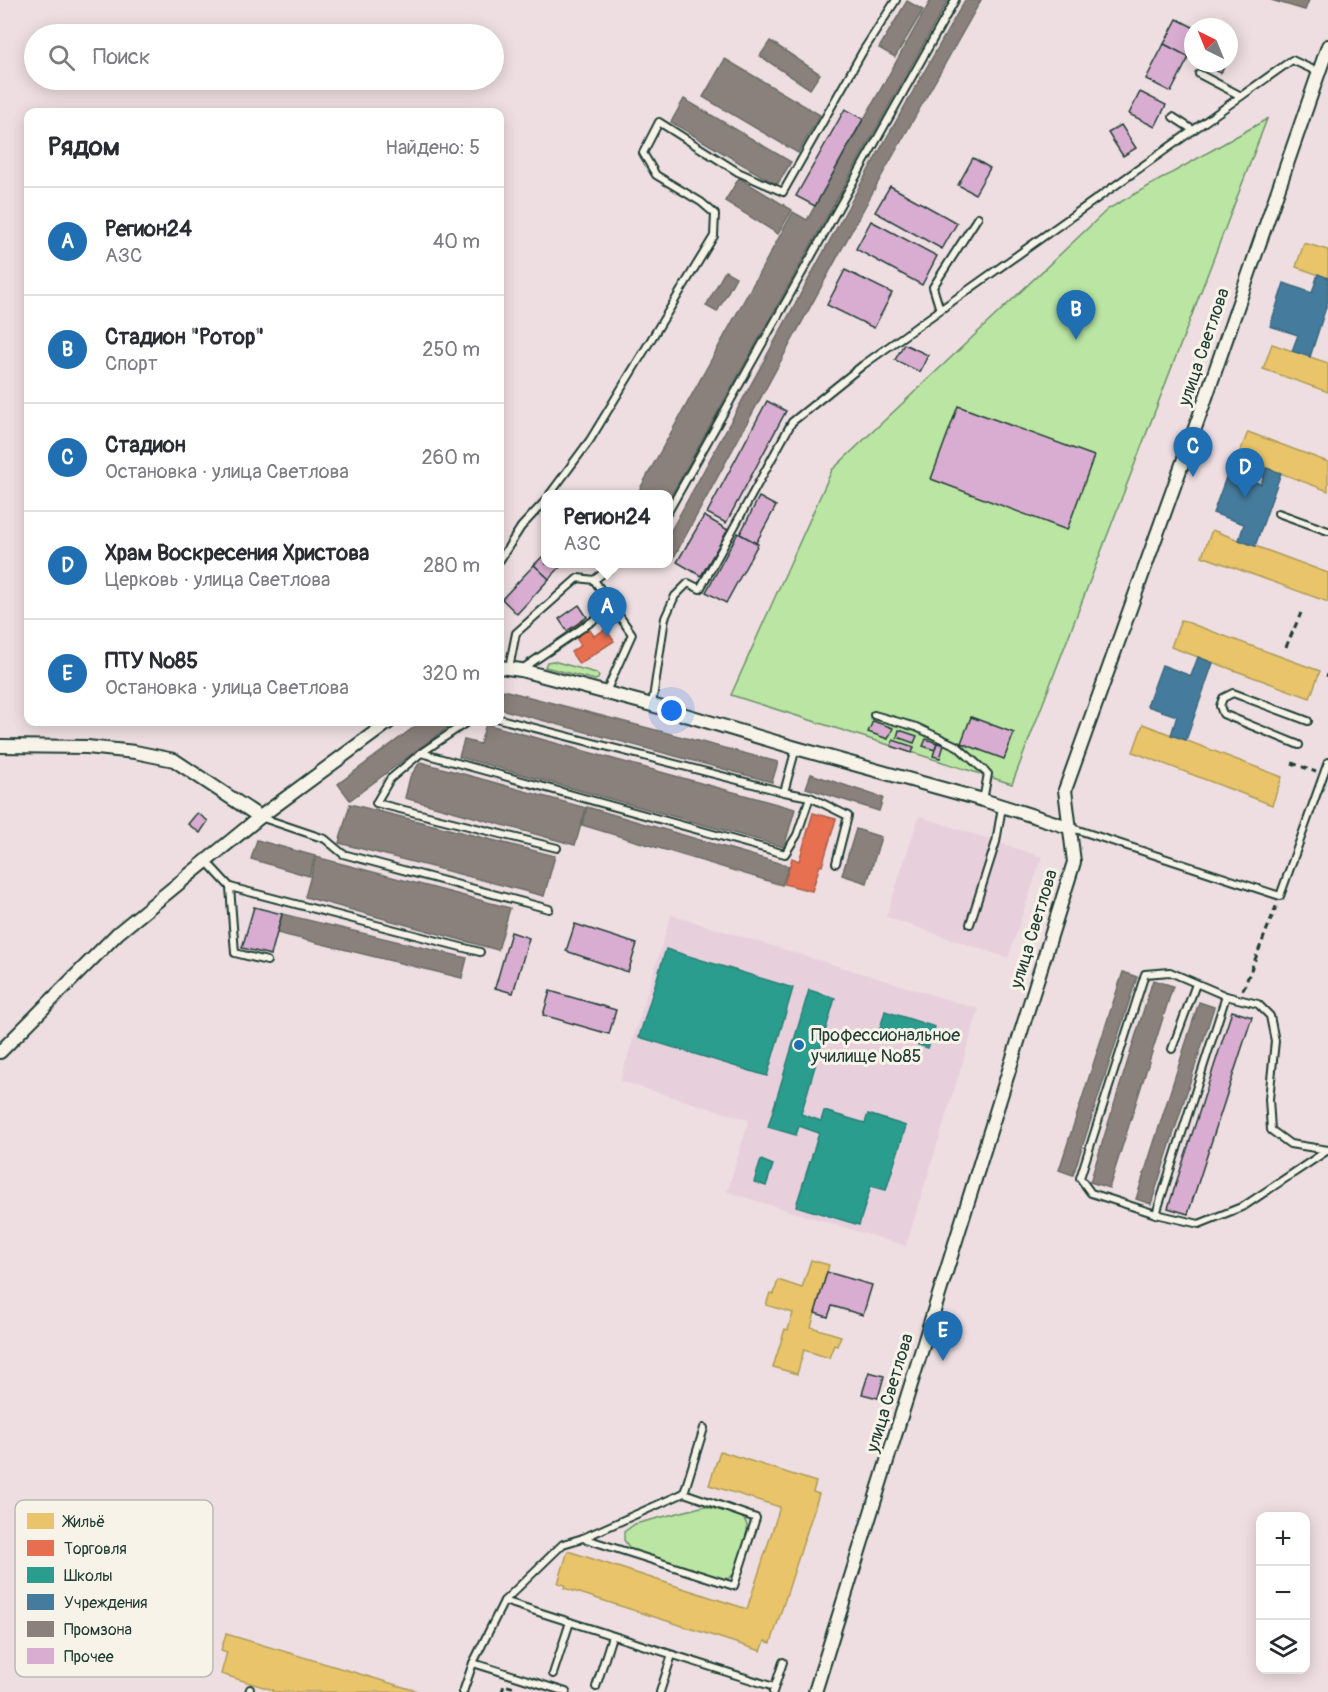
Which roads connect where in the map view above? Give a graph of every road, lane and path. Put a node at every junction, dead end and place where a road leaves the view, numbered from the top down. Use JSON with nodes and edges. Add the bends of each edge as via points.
{"nodes":[{"id":1,"x":896,"y":0,"type":"edge"},
{"id":2,"x":955,"y":0,"type":"edge"},
{"id":3,"x":1328,"y":46,"type":"edge"},
{"id":4,"x":1318,"y":72,"type":"junction"},
{"id":5,"x":1199,"y":74,"type":"dead end"},
{"id":6,"x":1241,"y":96,"type":"junction"},
{"id":7,"x":1173,"y":117,"type":"dead end"},
{"id":8,"x":1193,"y":130,"type":"junction"},
{"id":9,"x":978,"y":217,"type":"dead end"},
{"id":10,"x":940,"y":310,"type":"junction"},
{"id":11,"x":555,"y":490,"type":"edge"},
{"id":12,"x":541,"y":505,"type":"edge"},
{"id":13,"x":673,"y":505,"type":"edge"},
{"id":14,"x":1278,"y":513,"type":"dead end"},
{"id":15,"x":1328,"y":531,"type":"edge"},
{"id":16,"x":504,"y":554,"type":"edge"},
{"id":17,"x":610,"y":568,"type":"edge"},
{"id":18,"x":594,"y":580,"type":"junction"},
{"id":19,"x":613,"y":607,"type":"junction"},
{"id":20,"x":1301,"y":613,"type":"dead end"},
{"id":21,"x":1286,"y":647,"type":"dead end"},
{"id":22,"x":510,"y":668,"type":"edge"},
{"id":23,"x":606,"y":692,"type":"junction"},
{"id":24,"x":652,"y":705,"type":"junction"},
{"id":25,"x":874,"y":715,"type":"dead end"},
{"id":26,"x":504,"y":720,"type":"edge"},
{"id":27,"x":1308,"y":721,"type":"dead end"},
{"id":28,"x":384,"y":726,"type":"edge"},
{"id":29,"x":461,"y":726,"type":"edge"},
{"id":30,"x":1299,"y":744,"type":"dead end"},
{"id":31,"x":0,"y":746,"type":"edge"},
{"id":32,"x":796,"y":748,"type":"junction"},
{"id":33,"x":421,"y":753,"type":"junction"},
{"id":34,"x":1328,"y":762,"type":"edge"},
{"id":35,"x":1292,"y":763,"type":"dead end"},
{"id":36,"x":1323,"y":776,"type":"junction"},
{"id":37,"x":784,"y":792,"type":"junction"},
{"id":38,"x":810,"y":797,"type":"junction"},
{"id":39,"x":983,"y":800,"type":"junction"},
{"id":40,"x":1002,"y":806,"type":"junction"},
{"id":41,"x":260,"y":817,"type":"junction"},
{"id":42,"x":1068,"y":826,"type":"junction"},
{"id":43,"x":558,"y":848,"type":"dead end"},
{"id":44,"x":206,"y":861,"type":"junction"},
{"id":45,"x":837,"y":863,"type":"dead end"},
{"id":46,"x":230,"y":887,"type":"junction"},
{"id":47,"x":1280,"y":896,"type":"junction"},
{"id":48,"x":549,"y":909,"type":"dead end"},
{"id":49,"x":970,"y":924,"type":"dead end"},
{"id":50,"x":480,"y":952,"type":"dead end"},
{"id":51,"x":267,"y":961,"type":"dead end"},
{"id":52,"x":1196,"y":984,"type":"junction"},
{"id":53,"x":1226,"y":996,"type":"junction"},
{"id":54,"x":1239,"y":1000,"type":"junction"},
{"id":55,"x":1172,"y":1049,"type":"dead end"},
{"id":56,"x":0,"y":1052,"type":"edge"},
{"id":57,"x":1328,"y":1150,"type":"edge"},
{"id":58,"x":1156,"y":1214,"type":"junction"},
{"id":59,"x":704,"y":1428,"type":"dead end"},
{"id":60,"x":684,"y":1493,"type":"junction"},
{"id":61,"x":583,"y":1538,"type":"junction"},
{"id":62,"x":504,"y":1601,"type":"junction"},
{"id":63,"x":570,"y":1622,"type":"junction"},
{"id":64,"x":612,"y":1636,"type":"junction"},
{"id":65,"x":672,"y":1655,"type":"junction"},
{"id":66,"x":783,"y":1662,"type":"dead end"},
{"id":67,"x":473,"y":1663,"type":"junction"},
{"id":68,"x":554,"y":1674,"type":"dead end"},
{"id":69,"x":596,"y":1687,"type":"dead end"},
{"id":70,"x":520,"y":1690,"type":"dead end"},
{"id":71,"x":773,"y":1690,"type":"edge"},
{"id":72,"x":463,"y":1692,"type":"edge"},
{"id":73,"x":502,"y":1692,"type":"edge"},
{"id":74,"x":566,"y":1692,"type":"edge"},
{"id":75,"x":660,"y":1692,"type":"edge"},
{"id":76,"x":815,"y":1692,"type":"edge"}],
"edges":[{"from":1,"to":11,"type":"lane","via":[[783,192],[738,171],[659,122],[643,153],[657,175],[715,214],[714,236],[590,440]]},
{"from":2,"to":13,"type":"lane"},
{"from":3,"to":4,"type":"street","name":"улица Светлова"},
{"from":4,"to":6,"type":"lane","via":[[1292,60]]},
{"from":4,"to":42,"type":"street","name":"улица Светлова","via":[[1065,790]]},
{"from":5,"to":6,"type":"lane"},
{"from":6,"to":8,"type":"lane"},
{"from":7,"to":8,"type":"lane"},
{"from":8,"to":10,"type":"lane"},
{"from":9,"to":10,"type":"lane","via":[[933,287]]},
{"from":10,"to":24,"type":"lane","via":[[792,422],[700,589],[688,583],[675,596],[665,618]]},
{"from":12,"to":16,"type":"lane"},
{"from":14,"to":15,"type":"lane"},
{"from":17,"to":18,"type":"lane"},
{"from":18,"to":19,"type":"lane"},
{"from":18,"to":22,"type":"lane","via":[[579,578],[516,633]]},
{"from":19,"to":22,"type":"lane"},
{"from":19,"to":23,"type":"lane","via":[[632,634]]},
{"from":20,"to":21,"type":"path"},
{"from":22,"to":23,"type":"street"},
{"from":23,"to":24,"type":"street"},
{"from":24,"to":32,"type":"street"},
{"from":25,"to":39,"type":"lane","via":[[916,727],[957,746],[987,774]]},
{"from":26,"to":37,"type":"lane"},
{"from":27,"to":30,"type":"lane","via":[[1233,693],[1223,698],[1223,714]]},
{"from":28,"to":41,"type":"street"},
{"from":29,"to":33,"type":"lane"},
{"from":31,"to":41,"type":"street","via":[[87,747],[174,760]]},
{"from":32,"to":37,"type":"lane"},
{"from":32,"to":39,"type":"street"},
{"from":33,"to":38,"type":"lane","via":[[785,854]]},
{"from":33,"to":43,"type":"lane","via":[[390,779],[376,803]]},
{"from":34,"to":36,"type":"lane"},
{"from":35,"to":36,"type":"path"},
{"from":36,"to":47,"type":"lane"},
{"from":37,"to":38,"type":"lane"},
{"from":38,"to":45,"type":"lane","via":[[848,816]]},
{"from":39,"to":40,"type":"street"},
{"from":40,"to":42,"type":"street"},
{"from":40,"to":49,"type":"lane","via":[[996,842]]},
{"from":41,"to":44,"type":"street"},
{"from":41,"to":48,"type":"lane","via":[[324,839],[343,854]]},
{"from":42,"to":47,"type":"lane"},
{"from":42,"to":76,"type":"street","name":"улица Светлова","via":[[1074,862]]},
{"from":44,"to":46,"type":"lane"},
{"from":44,"to":56,"type":"street","via":[[118,933]]},
{"from":46,"to":50,"type":"lane"},
{"from":46,"to":51,"type":"lane","via":[[235,953]]},
{"from":47,"to":54,"type":"path"},
{"from":52,"to":53,"type":"lane"},
{"from":52,"to":55,"type":"lane"},
{"from":52,"to":58,"type":"lane","via":[[1170,972],[1145,974],[1080,1178],[1091,1193]]},
{"from":53,"to":54,"type":"lane"},
{"from":53,"to":58,"type":"lane"},
{"from":54,"to":57,"type":"lane","via":[[1257,1004],[1269,1016],[1275,1041],[1269,1099],[1271,1130],[1290,1144]]},
{"from":57,"to":58,"type":"lane","via":[[1244,1206],[1199,1224]]},
{"from":59,"to":60,"type":"lane"},
{"from":60,"to":61,"type":"lane"},
{"from":60,"to":61,"type":"lane","via":[[756,1518],[734,1586]]},
{"from":61,"to":62,"type":"lane","via":[[563,1544]]},
{"from":62,"to":63,"type":"lane"},
{"from":62,"to":67,"type":"lane"},
{"from":63,"to":64,"type":"lane"},
{"from":63,"to":68,"type":"lane"},
{"from":64,"to":65,"type":"lane"},
{"from":64,"to":69,"type":"lane"},
{"from":65,"to":71,"type":"lane"},
{"from":65,"to":75,"type":"lane"},
{"from":66,"to":71,"type":"lane"},
{"from":67,"to":72,"type":"lane"},
{"from":67,"to":74,"type":"lane"},
{"from":70,"to":73,"type":"path","via":[[504,1685]]}]}
